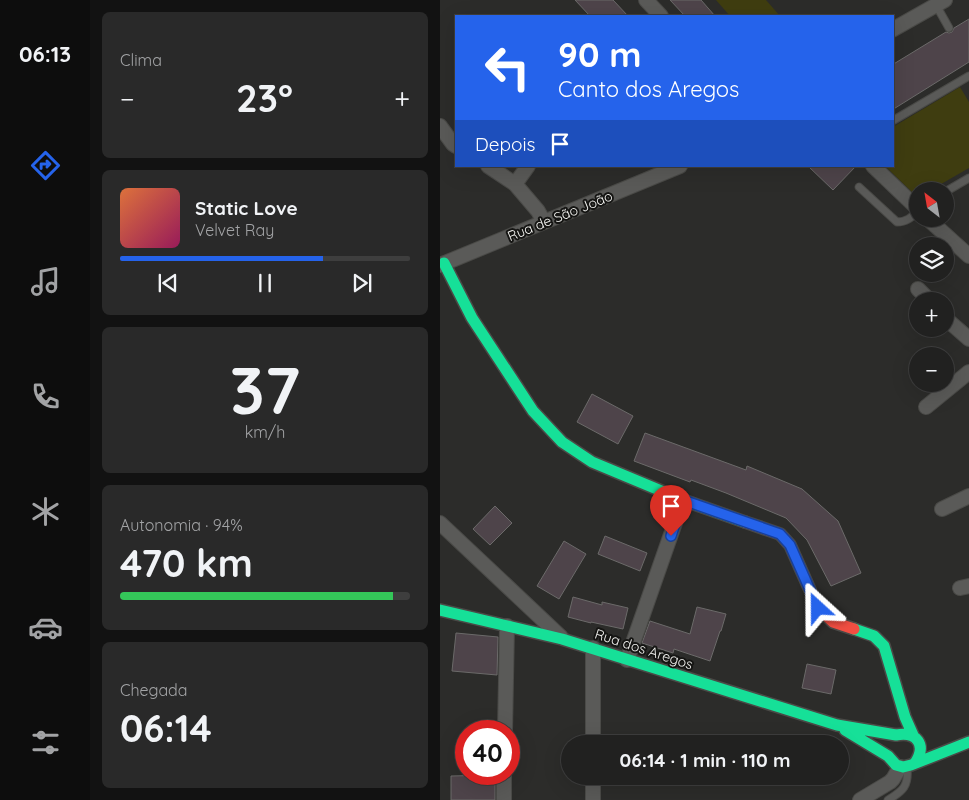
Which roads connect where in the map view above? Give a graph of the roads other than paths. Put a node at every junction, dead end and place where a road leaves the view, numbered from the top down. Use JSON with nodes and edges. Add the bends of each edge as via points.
{"nodes":[{"id":1,"x":646,"y":0,"type":"edge"},
{"id":2,"x":940,"y":2,"type":"edge"},
{"id":3,"x":660,"y":15,"type":"edge"},
{"id":4,"x":949,"y":28,"type":"dead end"},
{"id":5,"x":894,"y":29,"type":"edge"},
{"id":6,"x":969,"y":76,"type":"edge"},
{"id":7,"x":894,"y":120,"type":"dead end"},
{"id":8,"x":440,"y":126,"type":"edge"},
{"id":9,"x":455,"y":145,"type":"edge"},
{"id":10,"x":490,"y":167,"type":"edge"},
{"id":11,"x":527,"y":167,"type":"edge"},
{"id":12,"x":678,"y":167,"type":"edge"},
{"id":13,"x":874,"y":167,"type":"edge"},
{"id":14,"x":969,"y":178,"type":"edge"},
{"id":15,"x":515,"y":184,"type":"junction"},
{"id":16,"x":859,"y":187,"type":"dead end"},
{"id":17,"x":954,"y":187,"type":"edge"},
{"id":18,"x":909,"y":201,"type":"edge"},
{"id":19,"x":909,"y":219,"type":"edge"},
{"id":20,"x":544,"y":222,"type":"junction"},
{"id":21,"x":938,"y":228,"type":"edge"},
{"id":22,"x":969,"y":256,"type":"edge"},
{"id":23,"x":442,"y":264,"type":"edge"},
{"id":24,"x":918,"y":288,"type":"dead end"},
{"id":25,"x":922,"y":292,"type":"edge"},
{"id":26,"x":954,"y":326,"type":"edge"},
{"id":27,"x":969,"y":339,"type":"edge"},
{"id":28,"x":969,"y":372,"type":"edge"},
{"id":29,"x":926,"y":407,"type":"dead end"},
{"id":30,"x":969,"y":496,"type":"edge"},
{"id":31,"x":683,"y":500,"type":"junction"},
{"id":32,"x":942,"y":509,"type":"dead end"},
{"id":33,"x":440,"y":523,"type":"edge"},
{"id":34,"x":440,"y":610,"type":"edge"},
{"id":35,"x":506,"y":626,"type":"junction"},
{"id":36,"x":562,"y":638,"type":"junction"},
{"id":37,"x":593,"y":648,"type":"junction"},
{"id":38,"x":627,"y":660,"type":"junction"},
{"id":39,"x":505,"y":720,"type":"edge"},
{"id":40,"x":837,"y":725,"type":"junction"},
{"id":41,"x":593,"y":735,"type":"edge"},
{"id":42,"x":896,"y":735,"type":"junction"},
{"id":43,"x":916,"y":740,"type":"junction"},
{"id":44,"x":966,"y":743,"type":"edge"},
{"id":45,"x":888,"y":756,"type":"junction"},
{"id":46,"x":907,"y":766,"type":"junction"},
{"id":47,"x":504,"y":785,"type":"edge"},
{"id":48,"x":593,"y":785,"type":"edge"},
{"id":49,"x":504,"y":800,"type":"edge"},
{"id":50,"x":593,"y":800,"type":"edge"},
{"id":51,"x":860,"y":800,"type":"edge"},
{"id":52,"x":888,"y":800,"type":"edge"}],
"edges":[{"from":1,"to":3,"type":"street"},
{"from":2,"to":4,"type":"lane"},
{"from":2,"to":5,"type":"street"},
{"from":6,"to":7,"type":"lane"},
{"from":8,"to":9,"type":"street"},
{"from":10,"to":15,"type":"street"},
{"from":11,"to":15,"type":"street"},
{"from":12,"to":20,"type":"street","name":"Rua de São João"},
{"from":13,"to":18,"type":"street"},
{"from":14,"to":17,"type":"lane"},
{"from":15,"to":20,"type":"street"},
{"from":16,"to":19,"type":"lane","via":[[897,222]]},
{"from":20,"to":23,"type":"street","name":"Rua de São João"},
{"from":21,"to":22,"type":"street"},
{"from":23,"to":31,"type":"street","via":[[472,318],[534,412],[562,442],[592,462]]},
{"from":24,"to":25,"type":"street"},
{"from":26,"to":27,"type":"street"},
{"from":28,"to":29,"type":"street"},
{"from":30,"to":32,"type":"street"},
{"from":31,"to":38,"type":"street"},
{"from":31,"to":43,"type":"street","via":[[780,534],[790,545],[818,608],[833,622],[874,636],[884,646],[905,717]]},
{"from":33,"to":36,"type":"street"},
{"from":34,"to":35,"type":"street","name":"Rua dos Aregos"},
{"from":35,"to":36,"type":"street","name":"Rua dos Aregos"},
{"from":35,"to":39,"type":"street"},
{"from":36,"to":37,"type":"street","name":"Rua dos Aregos"},
{"from":37,"to":38,"type":"street","name":"Rua dos Aregos"},
{"from":37,"to":41,"type":"street"},
{"from":38,"to":40,"type":"street","name":"Rua dos Aregos"},
{"from":40,"to":42,"type":"street"},
{"from":40,"to":45,"type":"street"},
{"from":42,"to":43,"type":"street","via":[[904,733]]},
{"from":42,"to":45,"type":"street","via":[[887,747]]},
{"from":43,"to":44,"type":"street","via":[[935,747]]},
{"from":43,"to":46,"type":"street","via":[[920,754]]},
{"from":44,"to":46,"type":"street"},
{"from":45,"to":46,"type":"street","via":[[891,761]]},
{"from":46,"to":51,"type":"street","via":[[890,782]]},
{"from":46,"to":52,"type":"lane","via":[[905,787]]},
{"from":47,"to":49,"type":"street"},
{"from":48,"to":50,"type":"street"}]}
